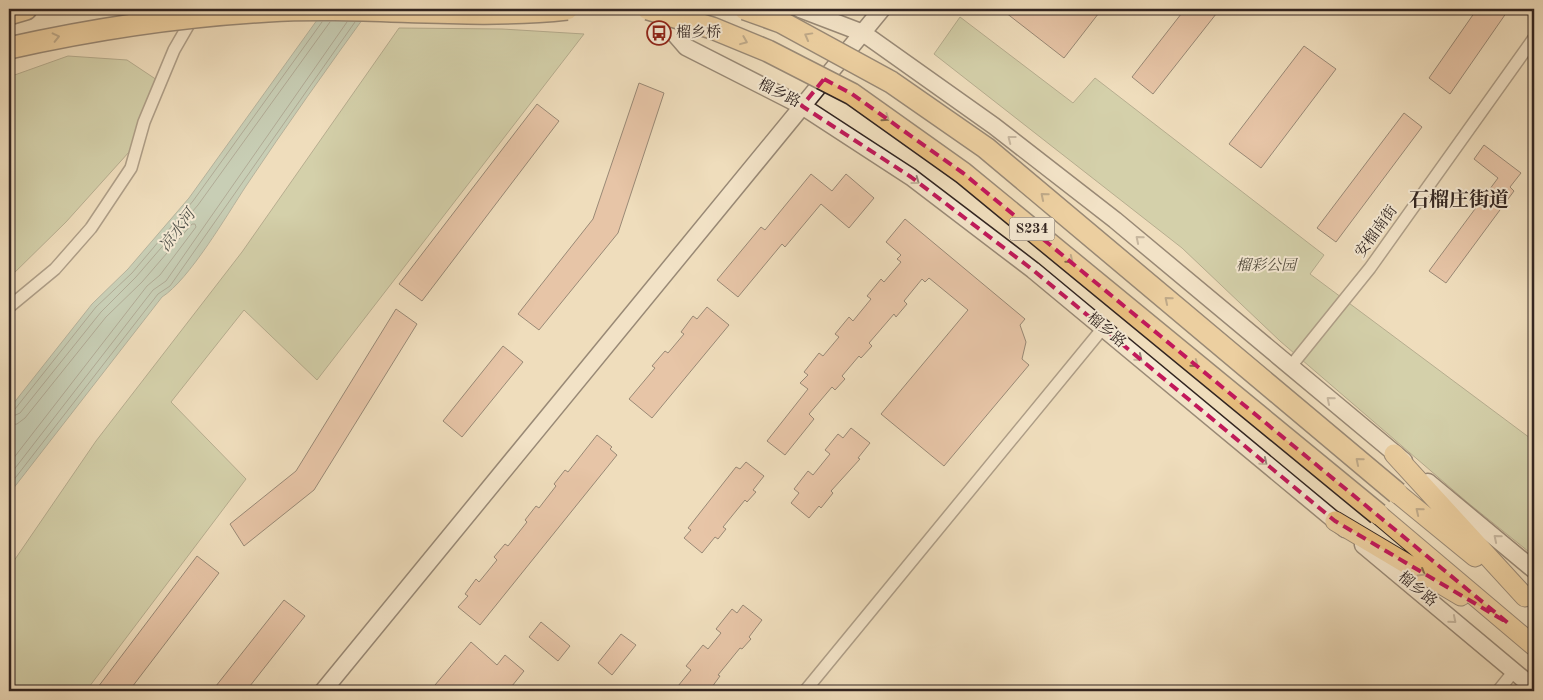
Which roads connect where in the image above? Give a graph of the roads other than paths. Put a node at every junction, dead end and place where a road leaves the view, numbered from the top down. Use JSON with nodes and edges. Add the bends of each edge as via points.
{"nodes":[{"id":1,"x":26,"y":9,"type":"edge"},
{"id":2,"x":197,"y":9,"type":"edge"},
{"id":3,"x":567,"y":9,"type":"edge"},
{"id":4,"x":648,"y":9,"type":"edge"},
{"id":5,"x":653,"y":9,"type":"edge"},
{"id":6,"x":745,"y":9,"type":"edge"},
{"id":7,"x":760,"y":9,"type":"edge"},
{"id":8,"x":800,"y":9,"type":"edge"},
{"id":9,"x":882,"y":9,"type":"edge"},
{"id":10,"x":9,"y":14,"type":"edge"},
{"id":11,"x":781,"y":22,"type":"junction"},
{"id":12,"x":863,"y":33,"type":"junction"},
{"id":13,"x":1534,"y":38,"type":"edge"},
{"id":14,"x":9,"y":48,"type":"edge"},
{"id":15,"x":802,"y":106,"type":"junction"},
{"id":16,"x":9,"y":307,"type":"edge"},
{"id":17,"x":1102,"y":328,"type":"junction"},
{"id":18,"x":1291,"y":366,"type":"junction"},
{"id":19,"x":1394,"y":454,"type":"junction"},
{"id":20,"x":1397,"y":492,"type":"joint"},
{"id":21,"x":1378,"y":514,"type":"joint"},
{"id":22,"x":1335,"y":521,"type":"junction"},
{"id":23,"x":1534,"y":570,"type":"edge"},
{"id":24,"x":1529,"y":601,"type":"edge"},
{"id":25,"x":1508,"y":623,"type":"junction"},
{"id":26,"x":1534,"y":646,"type":"edge"},
{"id":27,"x":1514,"y":671,"type":"junction"},
{"id":28,"x":1534,"y":688,"type":"edge"},
{"id":29,"x":326,"y":690,"type":"edge"},
{"id":30,"x":805,"y":691,"type":"edge"},
{"id":31,"x":1498,"y":691,"type":"edge"}],
"edges":[{"from":1,"to":10,"type":"highway"},
{"from":2,"to":16,"type":"street","via":[[174,50],[144,122],[130,168],[91,228],[56,270]]},
{"from":14,"to":3,"type":"highway","one_way":true,"bridge":true,"via":[[87,31],[268,11],[522,14]]},
{"from":4,"to":21,"type":"highway","name":"榴乡路","number":"S234","one_way":true,"bridge":true,"via":[[712,28],[768,50],[852,94],[963,173]]},
{"from":5,"to":15,"type":"street","name":"榴乡路","via":[[686,47]]},
{"from":6,"to":11,"type":"highway","number":"S234","bridge":true},
{"from":7,"to":11,"type":"highway","bridge":true},
{"from":8,"to":12,"type":"street"},
{"from":9,"to":12,"type":"street"},
{"from":20,"to":11,"type":"highway","number":"S234","one_way":true,"bridge":true,"via":[[986,148],[891,82]]},
{"from":12,"to":15,"type":"street"},
{"from":18,"to":12,"type":"street","one_way":true,"via":[[1115,220],[994,126]]},
{"from":13,"to":18,"type":"street","name":"安榴南街","via":[[1370,268]]},
{"from":15,"to":17,"type":"street","name":"榴乡路","one_way":true,"via":[[911,177],[1033,270]]},
{"from":15,"to":29,"type":"street"},
{"from":17,"to":22,"type":"street","name":"榴乡路","one_way":true},
{"from":17,"to":30,"type":"street"},
{"from":19,"to":18,"type":"street","one_way":true},
{"from":23,"to":19,"type":"street","one_way":true},
{"from":19,"to":24,"type":"main road"},
{"from":24,"to":20,"type":"main road","one_way":true},
{"from":21,"to":25,"type":"main road","name":"榴乡路"},
{"from":22,"to":25,"type":"main road","one_way":true},
{"from":22,"to":27,"type":"street","name":"榴乡路","one_way":true},
{"from":25,"to":26,"type":"main road","name":"榴乡路"},
{"from":27,"to":28,"type":"street","name":"榴乡路"},
{"from":27,"to":31,"type":"street"}]}
